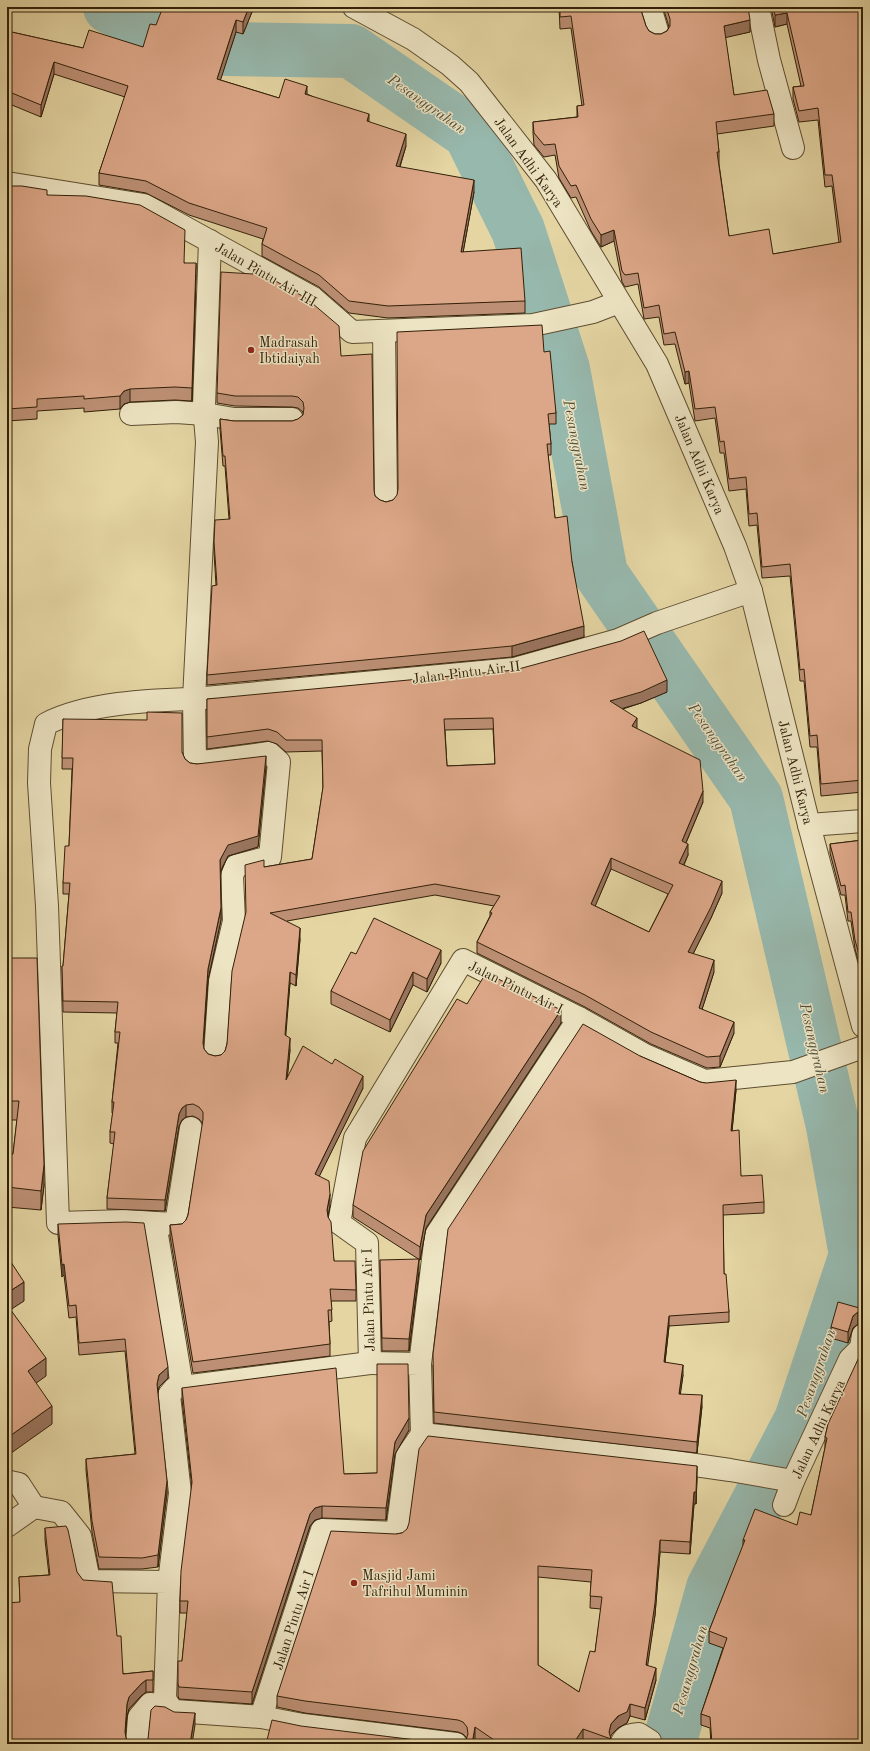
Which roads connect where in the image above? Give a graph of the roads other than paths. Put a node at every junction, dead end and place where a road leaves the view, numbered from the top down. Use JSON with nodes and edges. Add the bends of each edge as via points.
{"nodes":[{"id":1,"x":354,"y":7,"type":"edge"},
{"id":2,"x":650,"y":7,"type":"edge"},
{"id":3,"x":762,"y":8,"type":"edge"},
{"id":4,"x":658,"y":34,"type":"edge"},
{"id":5,"x":793,"y":148,"type":"dead end"},
{"id":6,"x":7,"y":183,"type":"edge"},
{"id":7,"x":210,"y":241,"type":"junction"},
{"id":8,"x":619,"y":302,"type":"junction"},
{"id":9,"x":384,"y":331,"type":"junction"},
{"id":10,"x":131,"y":414,"type":"dead end"},
{"id":11,"x":205,"y":414,"type":"junction"},
{"id":12,"x":292,"y":419,"type":"edge"},
{"id":13,"x":386,"y":500,"type":"edge"},
{"id":14,"x":751,"y":591,"type":"junction"},
{"id":15,"x":194,"y":699,"type":"junction"},
{"id":16,"x":863,"y":821,"type":"edge"},
{"id":17,"x":809,"y":825,"type":"junction"},
{"id":18,"x":579,"y":1018,"type":"junction"},
{"id":19,"x":863,"y":1026,"type":"edge"},
{"id":20,"x":863,"y":1047,"type":"edge"},
{"id":21,"x":215,"y":1055,"type":"edge"},
{"id":22,"x":191,"y":1128,"type":"dead end"},
{"id":23,"x":155,"y":1223,"type":"junction"},
{"id":24,"x":863,"y":1334,"type":"edge"},
{"id":25,"x":370,"y":1363,"type":"junction"},
{"id":26,"x":420,"y":1364,"type":"junction"},
{"id":27,"x":182,"y":1386,"type":"junction"},
{"id":28,"x":422,"y":1434,"type":"junction"},
{"id":29,"x":791,"y":1481,"type":"junction"},
{"id":30,"x":7,"y":1484,"type":"edge"},
{"id":31,"x":784,"y":1504,"type":"dead end"},
{"id":32,"x":34,"y":1507,"type":"junction"},
{"id":33,"x":7,"y":1526,"type":"edge"},
{"id":34,"x":169,"y":1582,"type":"junction"},
{"id":35,"x":170,"y":1707,"type":"junction"},
{"id":36,"x":261,"y":1717,"type":"junction"},
{"id":37,"x":650,"y":1741,"type":"dead end"},
{"id":38,"x":137,"y":1744,"type":"edge"},
{"id":39,"x":456,"y":1744,"type":"edge"},
{"id":40,"x":621,"y":1744,"type":"edge"}],
"edges":[{"from":1,"to":8,"type":"street","name":"Jalan Adhi Karya","via":[[413,39],[469,82],[546,180]]},
{"from":2,"to":4,"type":"street"},
{"from":3,"to":5,"type":"street","via":[[769,60]]},
{"from":6,"to":7,"type":"street","name":"Jalan Pintu Air III","via":[[144,205]]},
{"from":7,"to":9,"type":"street","name":"Jalan Pintu Air III","via":[[313,298],[352,332]]},
{"from":7,"to":11,"type":"street"},
{"from":8,"to":9,"type":"street","name":"Jalan Pintu Air III","via":[[593,312],[533,325]]},
{"from":8,"to":14,"type":"street","name":"Jalan Adhi Karya","via":[[657,364],[735,546]]},
{"from":9,"to":13,"type":"street"},
{"from":10,"to":11,"type":"street"},
{"from":11,"to":12,"type":"street","via":[[234,419]]},
{"from":11,"to":15,"type":"street","via":[[207,442]]},
{"from":14,"to":15,"type":"street","name":"Jalan Pintu Air II","via":[[657,623],[618,640],[514,669]]},
{"from":14,"to":17,"type":"street","name":"Jalan Adhi Karya"},
{"from":15,"to":21,"type":"street","via":[[195,763],[269,753],[279,762],[270,857],[236,866],[232,876],[234,921],[220,981]]},
{"from":15,"to":23,"type":"street","name":"Jalan Pintu Air II","via":[[154,700],[88,709],[59,717],[46,724],[40,749],[39,783],[47,906],[58,1224],[126,1221]]},
{"from":16,"to":17,"type":"street"},
{"from":17,"to":19,"type":"street","name":"Jalan Adhi Karya"},
{"from":18,"to":20,"type":"street","name":"Jalan Pintu Air I","via":[[645,1055],[705,1081],[793,1072]]},
{"from":18,"to":25,"type":"street","name":"Jalan Pintu Air I","via":[[463,960],[355,1138],[339,1224],[368,1243]]},
{"from":18,"to":26,"type":"street","via":[[436,1235]]},
{"from":22,"to":23,"type":"street","via":[[176,1224]]},
{"from":23,"to":27,"type":"street"},
{"from":24,"to":29,"type":"street","name":"Jalan Adhi Karya","via":[[861,1348],[850,1359]]},
{"from":25,"to":26,"type":"street","name":"Jalan Pintu Air I"},
{"from":25,"to":27,"type":"street"},
{"from":26,"to":28,"type":"street"},
{"from":27,"to":34,"type":"street","via":[[175,1388],[169,1395],[180,1493]]},
{"from":28,"to":29,"type":"street","via":[[660,1460]]},
{"from":28,"to":36,"type":"street","name":"Jalan Pintu Air I","via":[[407,1456],[397,1533],[322,1530]]},
{"from":29,"to":31,"type":"street","name":"Jalan Adhi Karya"},
{"from":30,"to":32,"type":"street","via":[[19,1484]]},
{"from":32,"to":33,"type":"street"},
{"from":32,"to":34,"type":"street","via":[[61,1512],[80,1536],[89,1581]]},
{"from":34,"to":35,"type":"street","via":[[165,1699]]},
{"from":35,"to":36,"type":"street","via":[[175,1711]]},
{"from":35,"to":38,"type":"street","via":[[150,1704],[139,1717]]},
{"from":36,"to":39,"type":"street","via":[[303,1725]]},
{"from":37,"to":40,"type":"street","via":[[639,1734],[629,1735]]}]}
